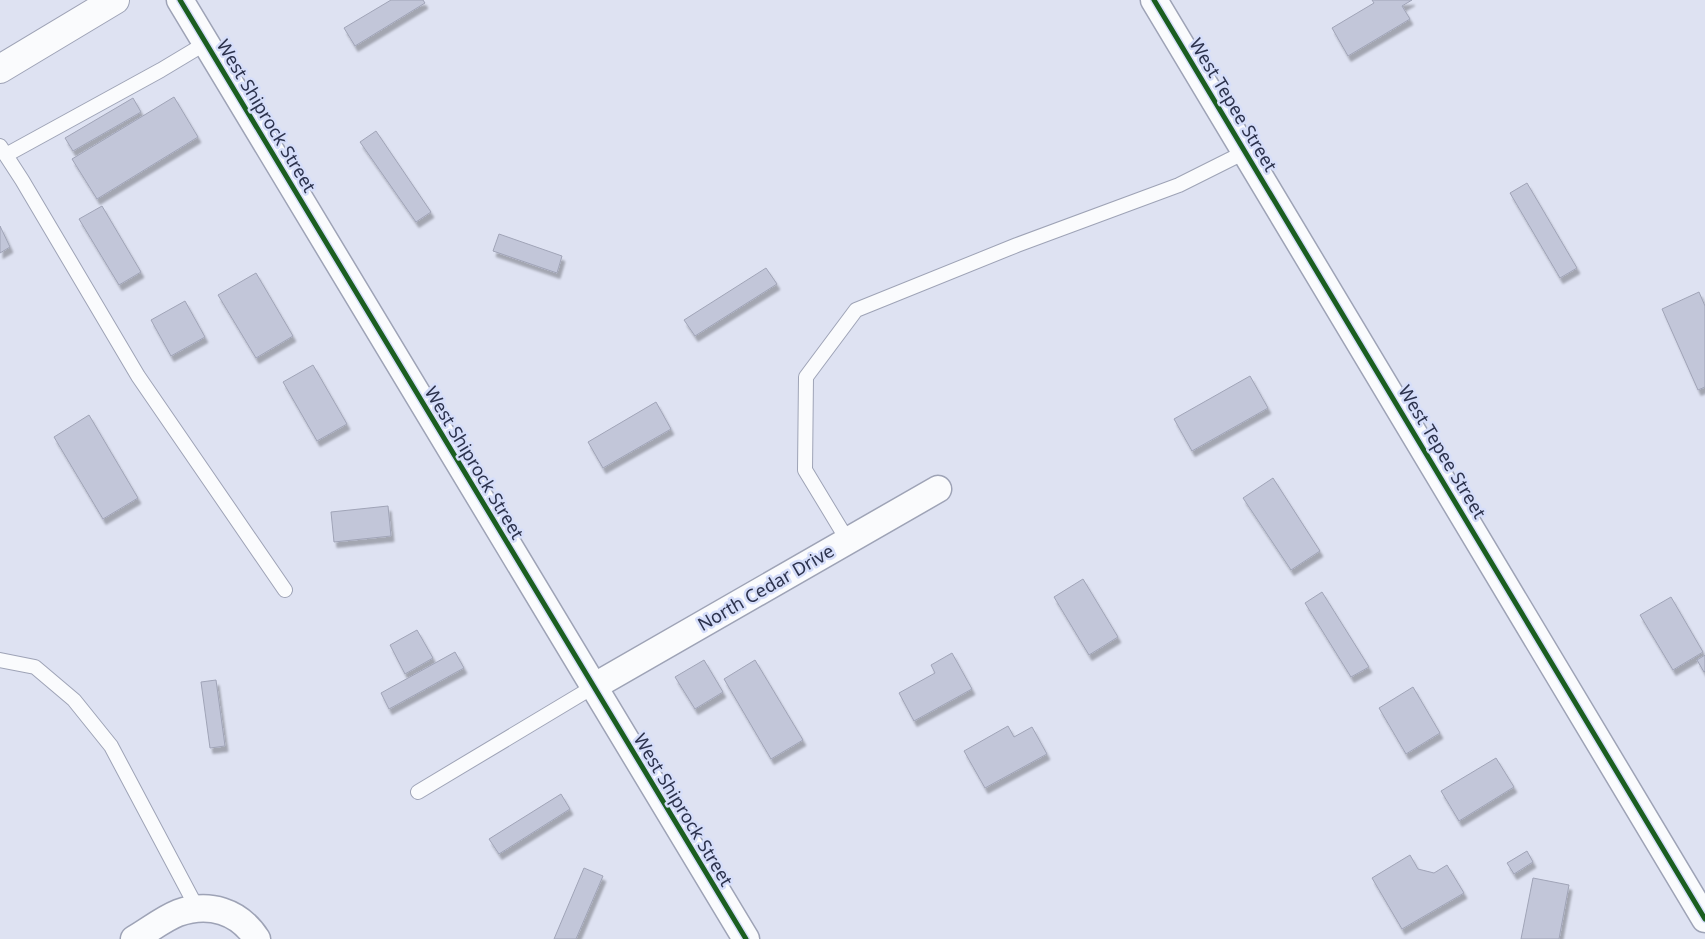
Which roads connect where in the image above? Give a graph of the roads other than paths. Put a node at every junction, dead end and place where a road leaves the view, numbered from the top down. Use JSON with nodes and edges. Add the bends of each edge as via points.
{"nodes":[{"id":1,"x":115,"y":0,"type":"edge"},
{"id":2,"x":180,"y":0,"type":"edge"},
{"id":3,"x":1154,"y":0,"type":"edge"},
{"id":4,"x":206,"y":43,"type":"junction"},
{"id":5,"x":0,"y":69,"type":"edge"},
{"id":6,"x":3,"y":150,"type":"edge"},
{"id":7,"x":1245,"y":152,"type":"junction"},
{"id":8,"x":938,"y":489,"type":"dead end"},
{"id":9,"x":848,"y":541,"type":"junction"},
{"id":10,"x":285,"y":590,"type":"dead end"},
{"id":11,"x":0,"y":660,"type":"edge"},
{"id":12,"x":593,"y":687,"type":"junction"},
{"id":13,"x":418,"y":792,"type":"dead end"},
{"id":14,"x":197,"y":908,"type":"junction"},
{"id":15,"x":1705,"y":919,"type":"edge"},
{"id":16,"x":134,"y":939,"type":"edge"},
{"id":17,"x":257,"y":939,"type":"edge"},
{"id":18,"x":746,"y":939,"type":"edge"}],
"edges":[{"from":1,"to":5,"type":"street"},
{"from":2,"to":4,"type":"street","name":"West Shiprock Street"},
{"from":3,"to":7,"type":"street","name":"West Tepee Street"},
{"from":4,"to":6,"type":"lane","via":[[161,70]]},
{"from":4,"to":12,"type":"street","name":"West Shiprock Street"},
{"from":6,"to":10,"type":"lane","via":[[138,376]]},
{"from":7,"to":9,"type":"lane","via":[[1179,185],[1017,245],[856,310],[806,377],[806,470]]},
{"from":7,"to":15,"type":"street","name":"West Tepee Street"},
{"from":8,"to":9,"type":"street","name":"North Cedar Drive"},
{"from":9,"to":12,"type":"street","name":"North Cedar Drive"},
{"from":11,"to":14,"type":"lane","via":[[35,667],[74,700],[111,746]]},
{"from":12,"to":13,"type":"lane"},
{"from":12,"to":18,"type":"street","name":"West Shiprock Street"},
{"from":14,"to":16,"type":"street","via":[[176,914]]},
{"from":14,"to":17,"type":"street","via":[[228,912]]}]}
